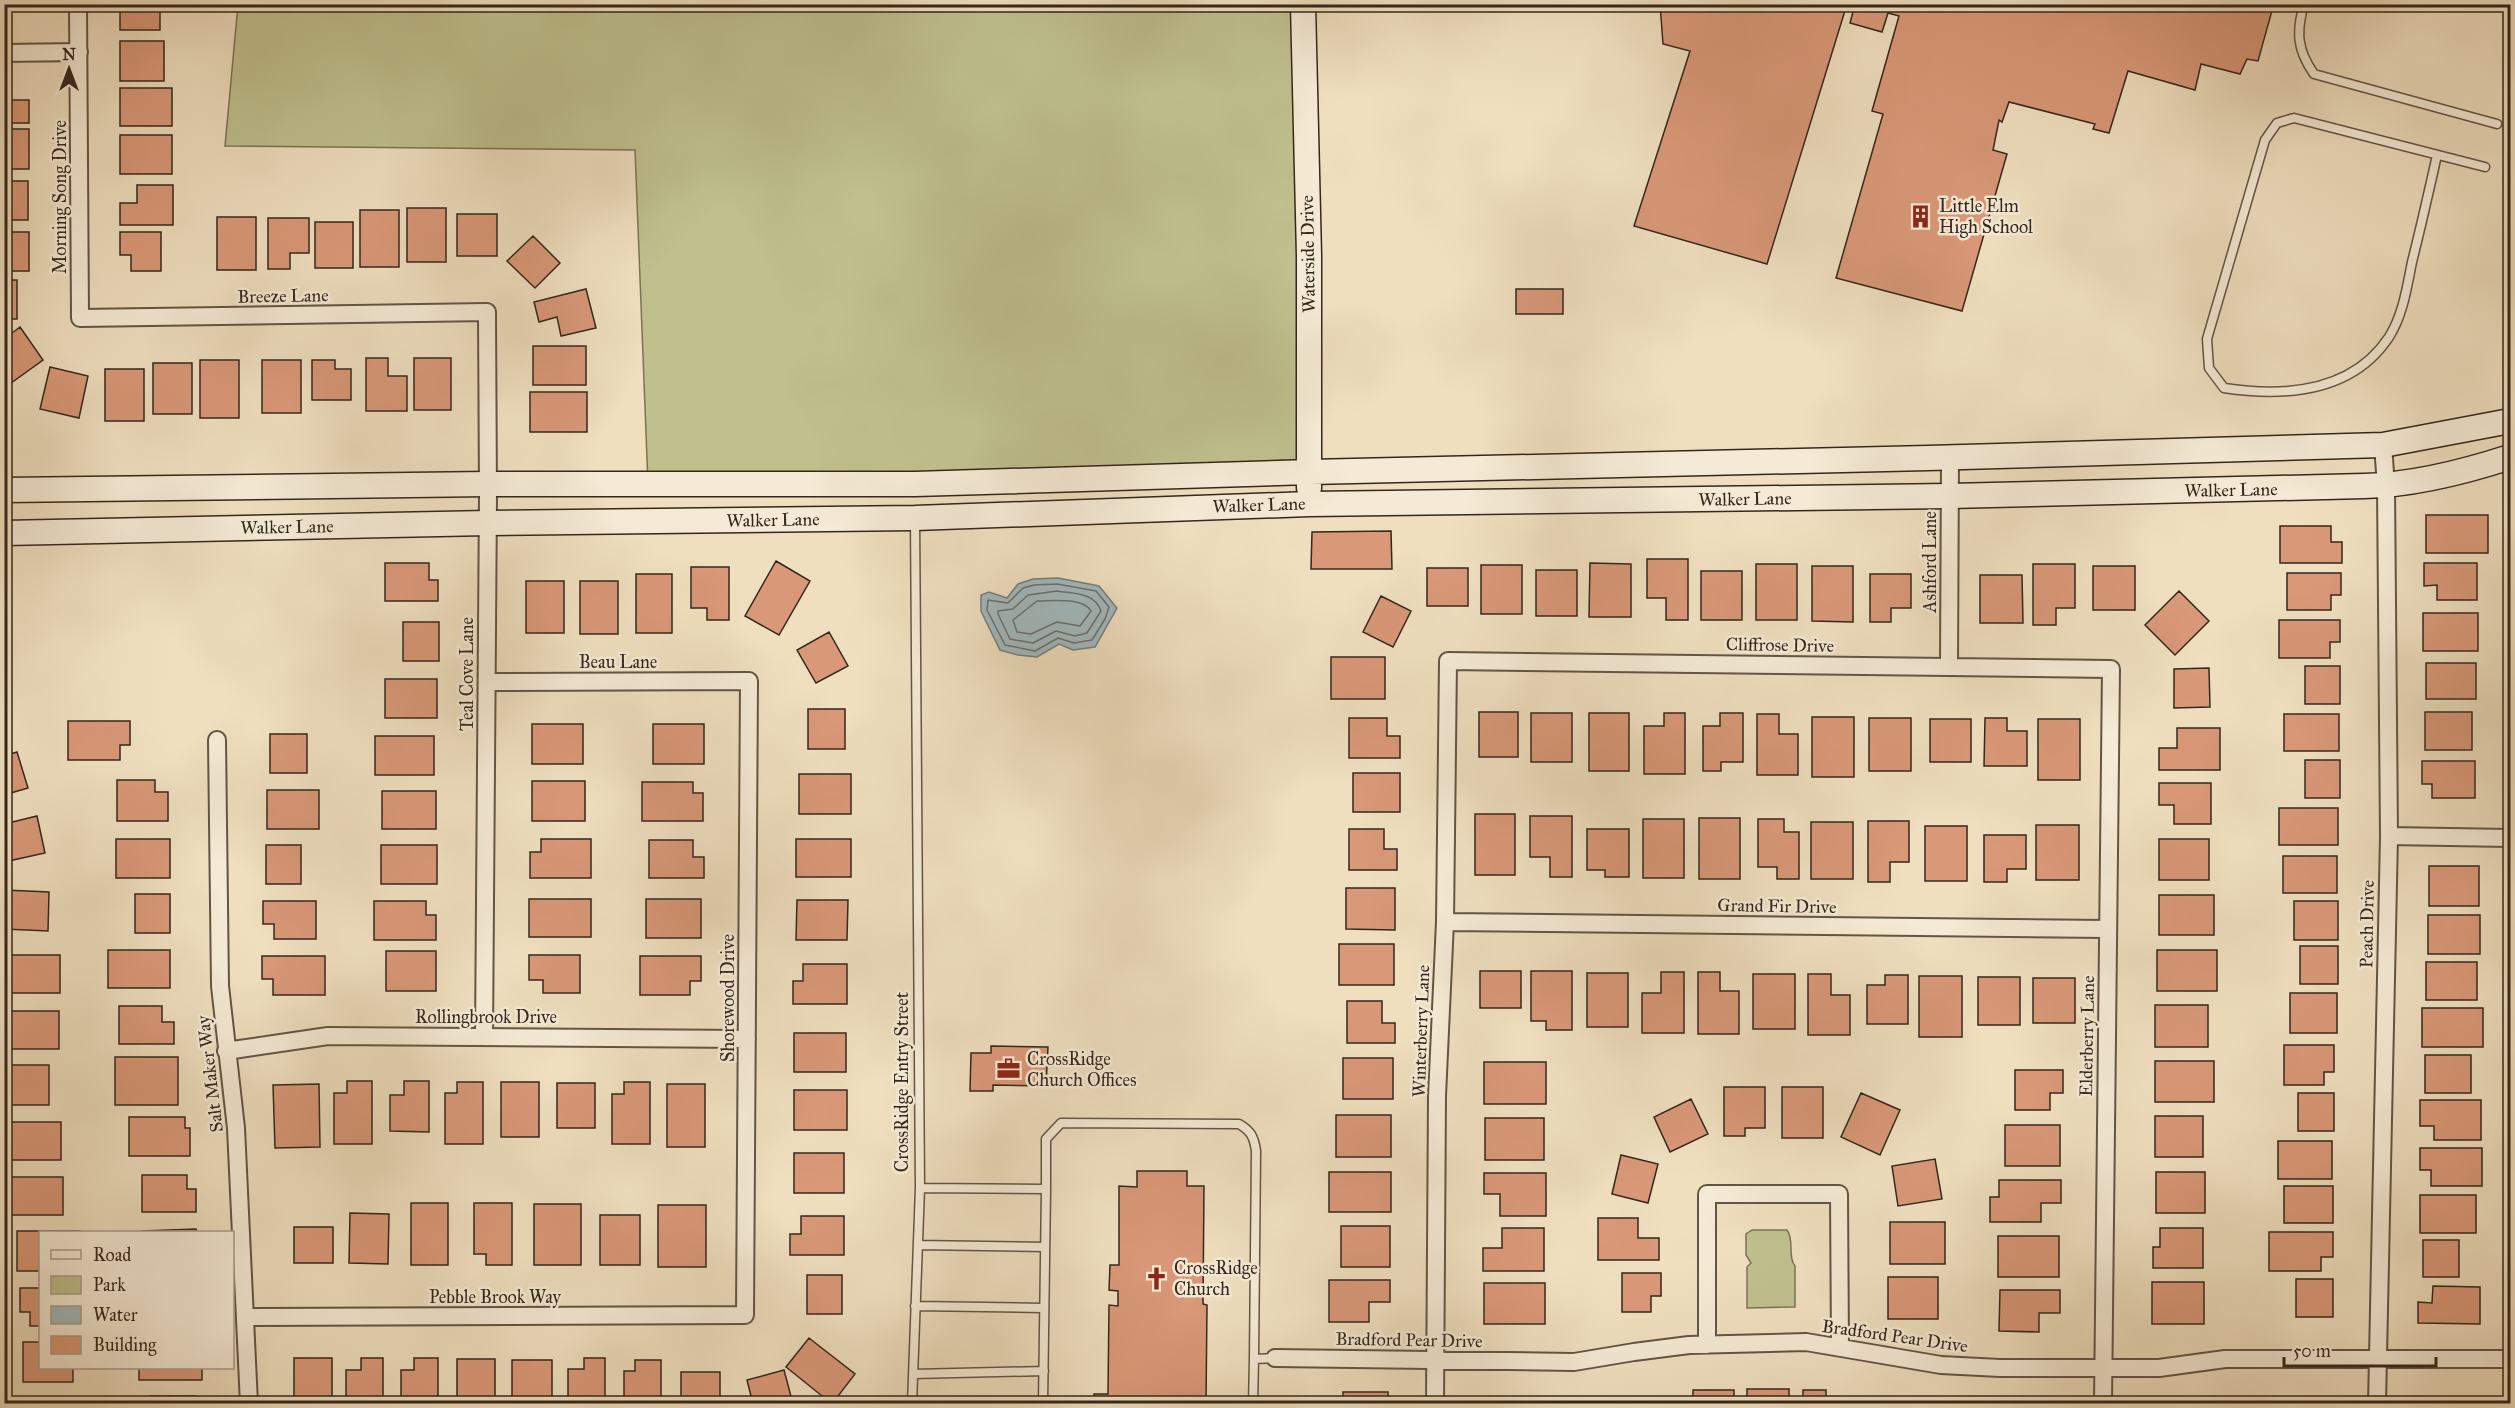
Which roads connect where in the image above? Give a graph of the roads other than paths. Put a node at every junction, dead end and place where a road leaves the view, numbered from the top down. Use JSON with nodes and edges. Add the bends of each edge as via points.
{"nodes":[{"id":1,"x":78,"y":4,"type":"edge"},
{"id":2,"x":1304,"y":4,"type":"edge"},
{"id":3,"x":2304,"y":4,"type":"edge"},
{"id":4,"x":78,"y":52,"type":"junction"},
{"id":5,"x":4,"y":53,"type":"edge"},
{"id":6,"x":2498,"y":124,"type":"dead end"},
{"id":7,"x":2438,"y":155,"type":"junction"},
{"id":8,"x":2485,"y":167,"type":"dead end"},
{"id":9,"x":487,"y":312,"type":"joint"},
{"id":10,"x":80,"y":318,"type":"joint"},
{"id":11,"x":2511,"y":421,"type":"edge"},
{"id":12,"x":2383,"y":445,"type":"junction"},
{"id":13,"x":2511,"y":457,"type":"edge"},
{"id":14,"x":1950,"y":458,"type":"junction"},
{"id":15,"x":1310,"y":472,"type":"junction"},
{"id":16,"x":915,"y":484,"type":"junction"},
{"id":17,"x":2386,"y":486,"type":"junction"},
{"id":18,"x":70,"y":489,"type":"junction"},
{"id":19,"x":4,"y":490,"type":"edge"},
{"id":20,"x":1950,"y":496,"type":"junction"},
{"id":21,"x":4,"y":501,"type":"edge"},
{"id":22,"x":488,"y":503,"type":"junction"},
{"id":23,"x":1309,"y":504,"type":"junction"},
{"id":24,"x":915,"y":518,"type":"junction"},
{"id":25,"x":4,"y":533,"type":"edge"},
{"id":26,"x":1448,"y":661,"type":"joint"},
{"id":27,"x":1948,"y":667,"type":"junction"},
{"id":28,"x":2111,"y":669,"type":"joint"},
{"id":29,"x":749,"y":681,"type":"joint"},
{"id":30,"x":486,"y":682,"type":"junction"},
{"id":31,"x":217,"y":740,"type":"dead end"},
{"id":32,"x":2389,"y":836,"type":"junction"},
{"id":33,"x":2511,"y":838,"type":"edge"},
{"id":34,"x":1445,"y":922,"type":"junction"},
{"id":35,"x":2108,"y":928,"type":"junction"},
{"id":36,"x":484,"y":1037,"type":"junction"},
{"id":37,"x":747,"y":1039,"type":"junction"},
{"id":38,"x":226,"y":1051,"type":"junction"},
{"id":39,"x":920,"y":1188,"type":"junction"},
{"id":40,"x":1046,"y":1189,"type":"junction"},
{"id":41,"x":918,"y":1245,"type":"junction"},
{"id":42,"x":1045,"y":1246,"type":"junction"},
{"id":43,"x":915,"y":1306,"type":"junction"},
{"id":44,"x":1044,"y":1308,"type":"junction"},
{"id":45,"x":745,"y":1315,"type":"joint"},
{"id":46,"x":245,"y":1317,"type":"junction"},
{"id":47,"x":1707,"y":1345,"type":"junction"},
{"id":48,"x":1840,"y":1348,"type":"junction"},
{"id":49,"x":1275,"y":1358,"type":"joint"},
{"id":50,"x":2378,"y":1358,"type":"junction"},
{"id":51,"x":1254,"y":1359,"type":"junction"},
{"id":52,"x":2511,"y":1359,"type":"edge"},
{"id":53,"x":1436,"y":1360,"type":"junction"},
{"id":54,"x":2103,"y":1368,"type":"junction"},
{"id":55,"x":1044,"y":1371,"type":"junction"},
{"id":56,"x":913,"y":1374,"type":"junction"},
{"id":57,"x":249,"y":1404,"type":"edge"},
{"id":58,"x":912,"y":1404,"type":"edge"},
{"id":59,"x":1043,"y":1404,"type":"edge"},
{"id":60,"x":1253,"y":1404,"type":"edge"},
{"id":61,"x":1435,"y":1404,"type":"edge"},
{"id":62,"x":2103,"y":1404,"type":"edge"},
{"id":63,"x":2377,"y":1404,"type":"edge"}],
"edges":[{"from":1,"to":4,"type":"street","name":"Morning Song Drive"},
{"from":2,"to":15,"type":"street","name":"Waterside Drive"},
{"from":3,"to":6,"type":"lane","via":[[2299,38],[2303,58],[2314,74]]},
{"from":4,"to":5,"type":"street"},
{"from":4,"to":10,"type":"street","name":"Morning Song Drive"},
{"from":7,"to":7,"type":"lane","via":[[2294,118],[2277,123],[2265,141],[2207,339],[2209,368],[2224,388],[2289,393],[2346,377],[2368,361],[2389,336],[2402,307]]},
{"from":7,"to":8,"type":"lane"},
{"from":9,"to":10,"type":"street","name":"Breeze Lane"},
{"from":9,"to":22,"type":"street","name":"Teal Cove Lane"},
{"from":11,"to":12,"type":"street","name":"Walker Lane"},
{"from":12,"to":14,"type":"street","name":"Walker Lane"},
{"from":12,"to":17,"type":"street","name":"Peach Drive"},
{"from":13,"to":17,"type":"street","name":"Walker Lane","via":[[2478,468]]},
{"from":14,"to":15,"type":"street","name":"Walker Lane"},
{"from":14,"to":20,"type":"street","name":"Ashford Lane"},
{"from":15,"to":16,"type":"street","name":"Walker Lane"},
{"from":15,"to":23,"type":"street","name":"Waterside Drive"},
{"from":16,"to":22,"type":"street","name":"Walker Lane","via":[[648,484]]},
{"from":16,"to":24,"type":"street"},
{"from":17,"to":20,"type":"street","name":"Walker Lane"},
{"from":17,"to":32,"type":"street","name":"Peach Drive"},
{"from":18,"to":19,"type":"street","name":"Walker Lane"},
{"from":18,"to":21,"type":"street"},
{"from":18,"to":22,"type":"street","name":"Walker Lane"},
{"from":20,"to":23,"type":"street","name":"Walker Lane"},
{"from":20,"to":27,"type":"street","name":"Ashford Lane"},
{"from":22,"to":24,"type":"street","name":"Walker Lane"},
{"from":22,"to":25,"type":"street","name":"Walker Lane","via":[[301,526]]},
{"from":22,"to":30,"type":"street","name":"Teal Cove Lane"},
{"from":23,"to":24,"type":"street","name":"Walker Lane"},
{"from":24,"to":39,"type":"lane","name":"CrossRidge Entry Street"},
{"from":26,"to":27,"type":"street","name":"Cliffrose Drive"},
{"from":26,"to":34,"type":"street","name":"Winterberry Lane"},
{"from":27,"to":28,"type":"street","name":"Cliffrose Drive"},
{"from":28,"to":35,"type":"street","name":"Elderberry Lane"},
{"from":29,"to":30,"type":"street","name":"Beau Lane"},
{"from":29,"to":37,"type":"street","name":"Shorewood Drive"},
{"from":30,"to":36,"type":"street","name":"Teal Cove Lane"},
{"from":31,"to":38,"type":"street","name":"Salt Maker Way","via":[[220,986]]},
{"from":32,"to":33,"type":"street"},
{"from":32,"to":50,"type":"street","name":"Peach Drive"},
{"from":34,"to":35,"type":"street","name":"Grand Fir Drive"},
{"from":34,"to":53,"type":"street","name":"Winterberry Lane","via":[[1437,1096]]},
{"from":35,"to":54,"type":"street","name":"Elderberry Lane"},
{"from":36,"to":37,"type":"street","name":"Rollingbrook Drive"},
{"from":36,"to":38,"type":"street","name":"Rollingbrook Drive","via":[[327,1036]]},
{"from":37,"to":45,"type":"street","name":"Shorewood Drive"},
{"from":38,"to":46,"type":"street","name":"Salt Maker Way","via":[[236,1128]]},
{"from":39,"to":40,"type":"lane","name":"CrossRidge Entry Street"},
{"from":39,"to":41,"type":"lane"},
{"from":40,"to":42,"type":"lane"},
{"from":40,"to":51,"type":"lane","via":[[1046,1139],[1061,1123],[1239,1124],[1249,1130],[1256,1151]]},
{"from":41,"to":42,"type":"lane"},
{"from":41,"to":43,"type":"lane"},
{"from":42,"to":44,"type":"lane"},
{"from":43,"to":44,"type":"lane"},
{"from":43,"to":56,"type":"lane"},
{"from":44,"to":55,"type":"lane"},
{"from":45,"to":46,"type":"street","name":"Pebble Brook Way"},
{"from":46,"to":57,"type":"street","name":"Salt Maker Way"},
{"from":47,"to":48,"type":"street","name":"Bradford Pear Drive","via":[[1806,1342]]},
{"from":47,"to":48,"type":"street","via":[[1707,1194],[1839,1194]]},
{"from":47,"to":53,"type":"street","name":"Bradford Pear Drive","via":[[1574,1362]]},
{"from":48,"to":54,"type":"street","name":"Bradford Pear Drive","via":[[1941,1365]]},
{"from":49,"to":51,"type":"lane"},
{"from":49,"to":53,"type":"street","name":"Bradford Pear Drive"},
{"from":50,"to":52,"type":"street","name":"Bradford Pear Drive"},
{"from":50,"to":54,"type":"street","name":"Bradford Pear Drive","via":[[2225,1359],[2159,1368]]},
{"from":50,"to":63,"type":"street","name":"Peach Drive"},
{"from":51,"to":60,"type":"lane"},
{"from":53,"to":61,"type":"street","name":"Winterberry Lane"},
{"from":54,"to":62,"type":"street","name":"Elderberry Lane"},
{"from":55,"to":56,"type":"lane"},
{"from":55,"to":59,"type":"lane"},
{"from":56,"to":58,"type":"lane"}]}
